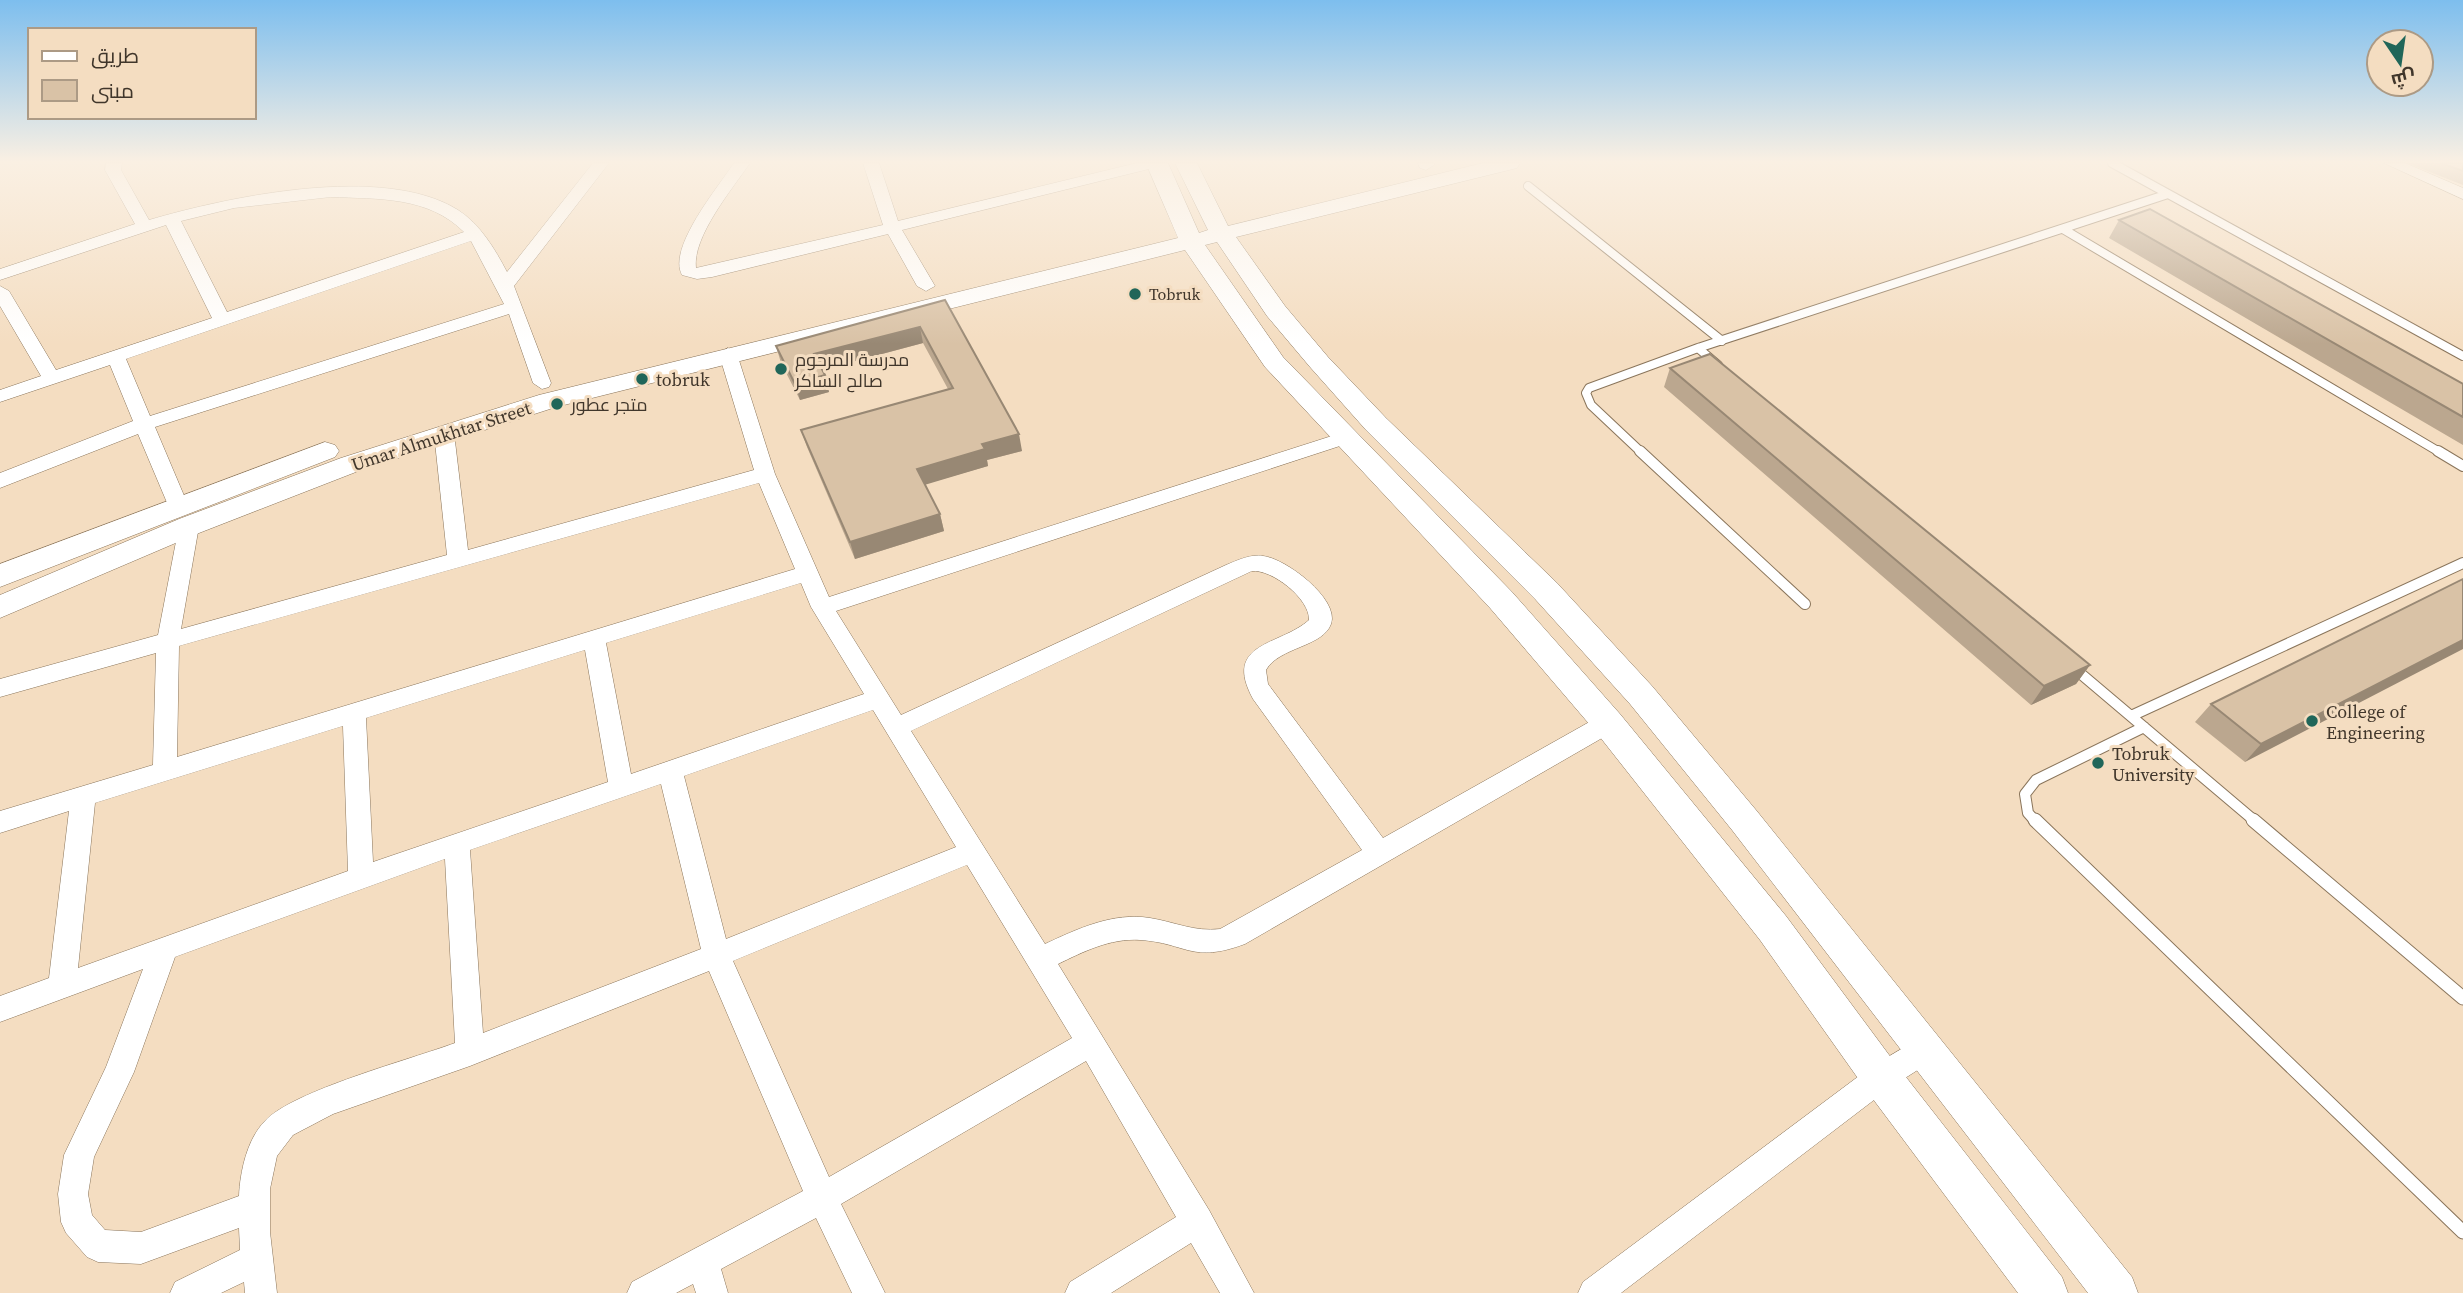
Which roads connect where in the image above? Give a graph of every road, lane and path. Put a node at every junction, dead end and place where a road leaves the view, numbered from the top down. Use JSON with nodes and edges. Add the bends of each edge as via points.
{"nodes":[{"id":1,"x":143,"y":223,"type":"edge"},
{"id":2,"x":153,"y":223,"type":"edge"},
{"id":3,"x":174,"y":223,"type":"edge"},
{"id":4,"x":462,"y":223,"type":"edge"},
{"id":5,"x":554,"y":223,"type":"edge"},
{"id":6,"x":705,"y":223,"type":"edge"},
{"id":7,"x":891,"y":223,"type":"edge"},
{"id":8,"x":907,"y":223,"type":"edge"},
{"id":9,"x":1197,"y":223,"type":"edge"},
{"id":10,"x":1200,"y":223,"type":"edge"},
{"id":11,"x":1228,"y":223,"type":"edge"},
{"id":12,"x":1237,"y":223,"type":"edge"},
{"id":13,"x":1574,"y":223,"type":"edge"},
{"id":14,"x":2080,"y":223,"type":"edge"},
{"id":15,"x":2221,"y":223,"type":"edge"},
{"id":16,"x":144,"y":226,"type":"junction"},
{"id":17,"x":892,"y":227,"type":"junction"},
{"id":18,"x":2063,"y":229,"type":"junction"},
{"id":19,"x":1202,"y":231,"type":"junction"},
{"id":20,"x":474,"y":234,"type":"junction"},
{"id":21,"x":0,"y":275,"type":"edge"},
{"id":22,"x":506,"y":285,"type":"junction"},
{"id":23,"x":926,"y":286,"type":"junction"},
{"id":24,"x":0,"y":292,"type":"edge"},
{"id":25,"x":515,"y":306,"type":"junction"},
{"id":26,"x":223,"y":322,"type":"junction"},
{"id":27,"x":1721,"y":341,"type":"junction"},
{"id":28,"x":1698,"y":348,"type":"junction"},
{"id":29,"x":728,"y":354,"type":"junction"},
{"id":30,"x":2463,"y":356,"type":"edge"},
{"id":31,"x":116,"y":358,"type":"junction"},
{"id":32,"x":1730,"y":375,"type":"edge"},
{"id":33,"x":52,"y":379,"type":"junction"},
{"id":34,"x":542,"y":383,"type":"junction"},
{"id":35,"x":0,"y":396,"type":"edge"},
{"id":36,"x":142,"y":425,"type":"junction"},
{"id":37,"x":444,"y":433,"type":"junction"},
{"id":38,"x":1345,"y":438,"type":"junction"},
{"id":39,"x":2463,"y":466,"type":"edge"},
{"id":40,"x":765,"y":474,"type":"junction"},
{"id":41,"x":0,"y":481,"type":"edge"},
{"id":42,"x":184,"y":515,"type":"junction"},
{"id":43,"x":458,"y":559,"type":"junction"},
{"id":44,"x":2463,"y":563,"type":"edge"},
{"id":45,"x":807,"y":573,"type":"junction"},
{"id":46,"x":0,"y":576,"type":"edge"},
{"id":47,"x":1805,"y":604,"type":"dead end"},
{"id":48,"x":0,"y":607,"type":"edge"},
{"id":49,"x":822,"y":607,"type":"junction"},
{"id":50,"x":594,"y":638,"type":"junction"},
{"id":51,"x":168,"y":641,"type":"junction"},
{"id":52,"x":2067,"y":662,"type":"edge"},
{"id":53,"x":0,"y":688,"type":"edge"},
{"id":54,"x":877,"y":699,"type":"junction"},
{"id":55,"x":354,"y":713,"type":"junction"},
{"id":56,"x":2131,"y":716,"type":"junction"},
{"id":57,"x":1608,"y":723,"type":"junction"},
{"id":58,"x":2144,"y":727,"type":"junction"},
{"id":59,"x":896,"y":728,"type":"junction"},
{"id":60,"x":670,"y":769,"type":"junction"},
{"id":61,"x":165,"y":770,"type":"junction"},
{"id":62,"x":621,"y":786,"type":"junction"},
{"id":63,"x":83,"y":796,"type":"junction"},
{"id":64,"x":0,"y":822,"type":"edge"},
{"id":65,"x":457,"y":844,"type":"junction"},
{"id":66,"x":974,"y":851,"type":"junction"},
{"id":67,"x":1380,"y":854,"type":"junction"},
{"id":68,"x":360,"y":877,"type":"junction"},
{"id":69,"x":164,"y":950,"type":"junction"},
{"id":70,"x":716,"y":955,"type":"junction"},
{"id":71,"x":1041,"y":959,"type":"junction"},
{"id":72,"x":62,"y":988,"type":"junction"},
{"id":73,"x":2463,"y":998,"type":"edge"},
{"id":74,"x":0,"y":1009,"type":"edge"},
{"id":75,"x":1091,"y":1043,"type":"junction"},
{"id":76,"x":1925,"y":1049,"type":"junction"},
{"id":77,"x":470,"y":1052,"type":"junction"},
{"id":78,"x":1881,"y":1077,"type":"junction"},
{"id":79,"x":822,"y":1198,"type":"junction"},
{"id":80,"x":255,"y":1206,"type":"junction"},
{"id":81,"x":1198,"y":1221,"type":"junction"},
{"id":82,"x":2463,"y":1232,"type":"edge"},
{"id":83,"x":257,"y":1259,"type":"junction"},
{"id":84,"x":702,"y":1261,"type":"junction"},
{"id":85,"x":186,"y":1293,"type":"edge"},
{"id":86,"x":261,"y":1293,"type":"edge"},
{"id":87,"x":643,"y":1293,"type":"edge"},
{"id":88,"x":712,"y":1293,"type":"edge"},
{"id":89,"x":869,"y":1293,"type":"edge"},
{"id":90,"x":1081,"y":1293,"type":"edge"},
{"id":91,"x":1238,"y":1293,"type":"edge"},
{"id":92,"x":1594,"y":1293,"type":"edge"},
{"id":93,"x":2046,"y":1293,"type":"edge"},
{"id":94,"x":2116,"y":1293,"type":"edge"}],
"edges":[{"from":1,"to":16,"type":"street"},
{"from":2,"to":16,"type":"street"},
{"from":3,"to":26,"type":"street"},
{"from":4,"to":20,"type":"street"},
{"from":5,"to":22,"type":"street"},
{"from":6,"to":17,"type":"street","via":[[685,258],[688,271],[697,274]]},
{"from":7,"to":17,"type":"street"},
{"from":8,"to":17,"type":"street"},
{"from":9,"to":19,"type":"street"},
{"from":10,"to":19,"type":"street"},
{"from":11,"to":19,"type":"street","name":"Umar Almukhtar Street"},
{"from":12,"to":19,"type":"street","name":"Umar Almukhtar Street"},
{"from":13,"to":27,"type":"lane"},
{"from":14,"to":18,"type":"lane"},
{"from":15,"to":30,"type":"lane"},
{"from":16,"to":21,"type":"street"},
{"from":17,"to":23,"type":"street"},
{"from":18,"to":27,"type":"lane"},
{"from":18,"to":39,"type":"lane"},
{"from":19,"to":23,"type":"street","name":"Umar Almukhtar Street"},
{"from":19,"to":29,"type":"street","name":"Umar Almukhtar Street"},
{"from":19,"to":38,"type":"street","via":[[1274,362]]},
{"from":19,"to":76,"type":"street","via":[[1319,362],[1546,591],[1641,695]]},
{"from":20,"to":22,"type":"street"},
{"from":20,"to":26,"type":"street"},
{"from":22,"to":25,"type":"street"},
{"from":23,"to":34,"type":"street","name":"Umar Almukhtar Street"},
{"from":24,"to":33,"type":"street"},
{"from":25,"to":34,"type":"street"},
{"from":25,"to":36,"type":"street"},
{"from":26,"to":31,"type":"street"},
{"from":27,"to":28,"type":"lane"},
{"from":28,"to":32,"type":"lane"},
{"from":28,"to":47,"type":"lane","via":[[1596,383],[1586,393],[1587,400]]},
{"from":29,"to":37,"type":"street","name":"Umar Almukhtar Street","via":[[596,387]]},
{"from":29,"to":40,"type":"street"},
{"from":31,"to":33,"type":"street"},
{"from":31,"to":36,"type":"street"},
{"from":33,"to":35,"type":"street"},
{"from":34,"to":42,"type":"street","name":"Umar Almukhtar Street","via":[[337,447]]},
{"from":36,"to":41,"type":"street"},
{"from":36,"to":42,"type":"street"},
{"from":37,"to":42,"type":"street","name":"Umar Almukhtar Street"},
{"from":37,"to":43,"type":"street"},
{"from":38,"to":49,"type":"street"},
{"from":38,"to":57,"type":"street","via":[[1501,600]]},
{"from":40,"to":43,"type":"street"},
{"from":40,"to":45,"type":"street"},
{"from":42,"to":46,"type":"street","name":"Umar Almukhtar Street"},
{"from":42,"to":48,"type":"street","name":"Umar Almukhtar Street"},
{"from":42,"to":51,"type":"street"},
{"from":43,"to":51,"type":"street"},
{"from":44,"to":56,"type":"lane"},
{"from":45,"to":49,"type":"street"},
{"from":45,"to":50,"type":"street"},
{"from":49,"to":54,"type":"street"},
{"from":50,"to":55,"type":"street"},
{"from":50,"to":62,"type":"street"},
{"from":51,"to":53,"type":"street"},
{"from":51,"to":61,"type":"street"},
{"from":52,"to":56,"type":"lane"},
{"from":54,"to":59,"type":"street"},
{"from":54,"to":60,"type":"street"},
{"from":55,"to":61,"type":"street"},
{"from":55,"to":68,"type":"street"},
{"from":56,"to":58,"type":"lane"},
{"from":57,"to":67,"type":"street"},
{"from":57,"to":78,"type":"street","via":[[1773,928]]},
{"from":58,"to":73,"type":"lane"},
{"from":58,"to":82,"type":"lane","via":[[2036,780],[2025,794],[2028,813]]},
{"from":59,"to":66,"type":"street"},
{"from":59,"to":67,"type":"street","via":[[1234,569],[1254,562],[1270,564],[1296,581],[1322,615],[1319,625],[1307,635],[1261,658],[1255,680]]},
{"from":60,"to":62,"type":"street"},
{"from":60,"to":70,"type":"street"},
{"from":61,"to":63,"type":"street"},
{"from":62,"to":65,"type":"street"},
{"from":63,"to":64,"type":"street"},
{"from":63,"to":72,"type":"street"},
{"from":65,"to":68,"type":"street"},
{"from":65,"to":77,"type":"street"},
{"from":66,"to":70,"type":"street"},
{"from":66,"to":71,"type":"street"},
{"from":67,"to":71,"type":"street","via":[[1214,944],[1143,928],[1122,928]]},
{"from":68,"to":69,"type":"street"},
{"from":69,"to":72,"type":"street"},
{"from":69,"to":80,"type":"street","via":[[119,1072],[79,1155],[73,1194],[77,1222],[98,1246],[141,1248]]},
{"from":70,"to":77,"type":"street"},
{"from":70,"to":79,"type":"street"},
{"from":71,"to":75,"type":"street"},
{"from":72,"to":74,"type":"street"},
{"from":75,"to":79,"type":"street"},
{"from":75,"to":81,"type":"street"},
{"from":76,"to":78,"type":"street"},
{"from":76,"to":94,"type":"street"},
{"from":77,"to":80,"type":"street","via":[[307,1111],[274,1131],[257,1165]]},
{"from":78,"to":92,"type":"street"},
{"from":78,"to":93,"type":"street"},
{"from":79,"to":84,"type":"street"},
{"from":79,"to":89,"type":"street"},
{"from":80,"to":83,"type":"street"},
{"from":81,"to":90,"type":"street"},
{"from":81,"to":91,"type":"street"},
{"from":83,"to":85,"type":"street"},
{"from":83,"to":86,"type":"street"},
{"from":84,"to":87,"type":"street"},
{"from":84,"to":88,"type":"street"}]}
